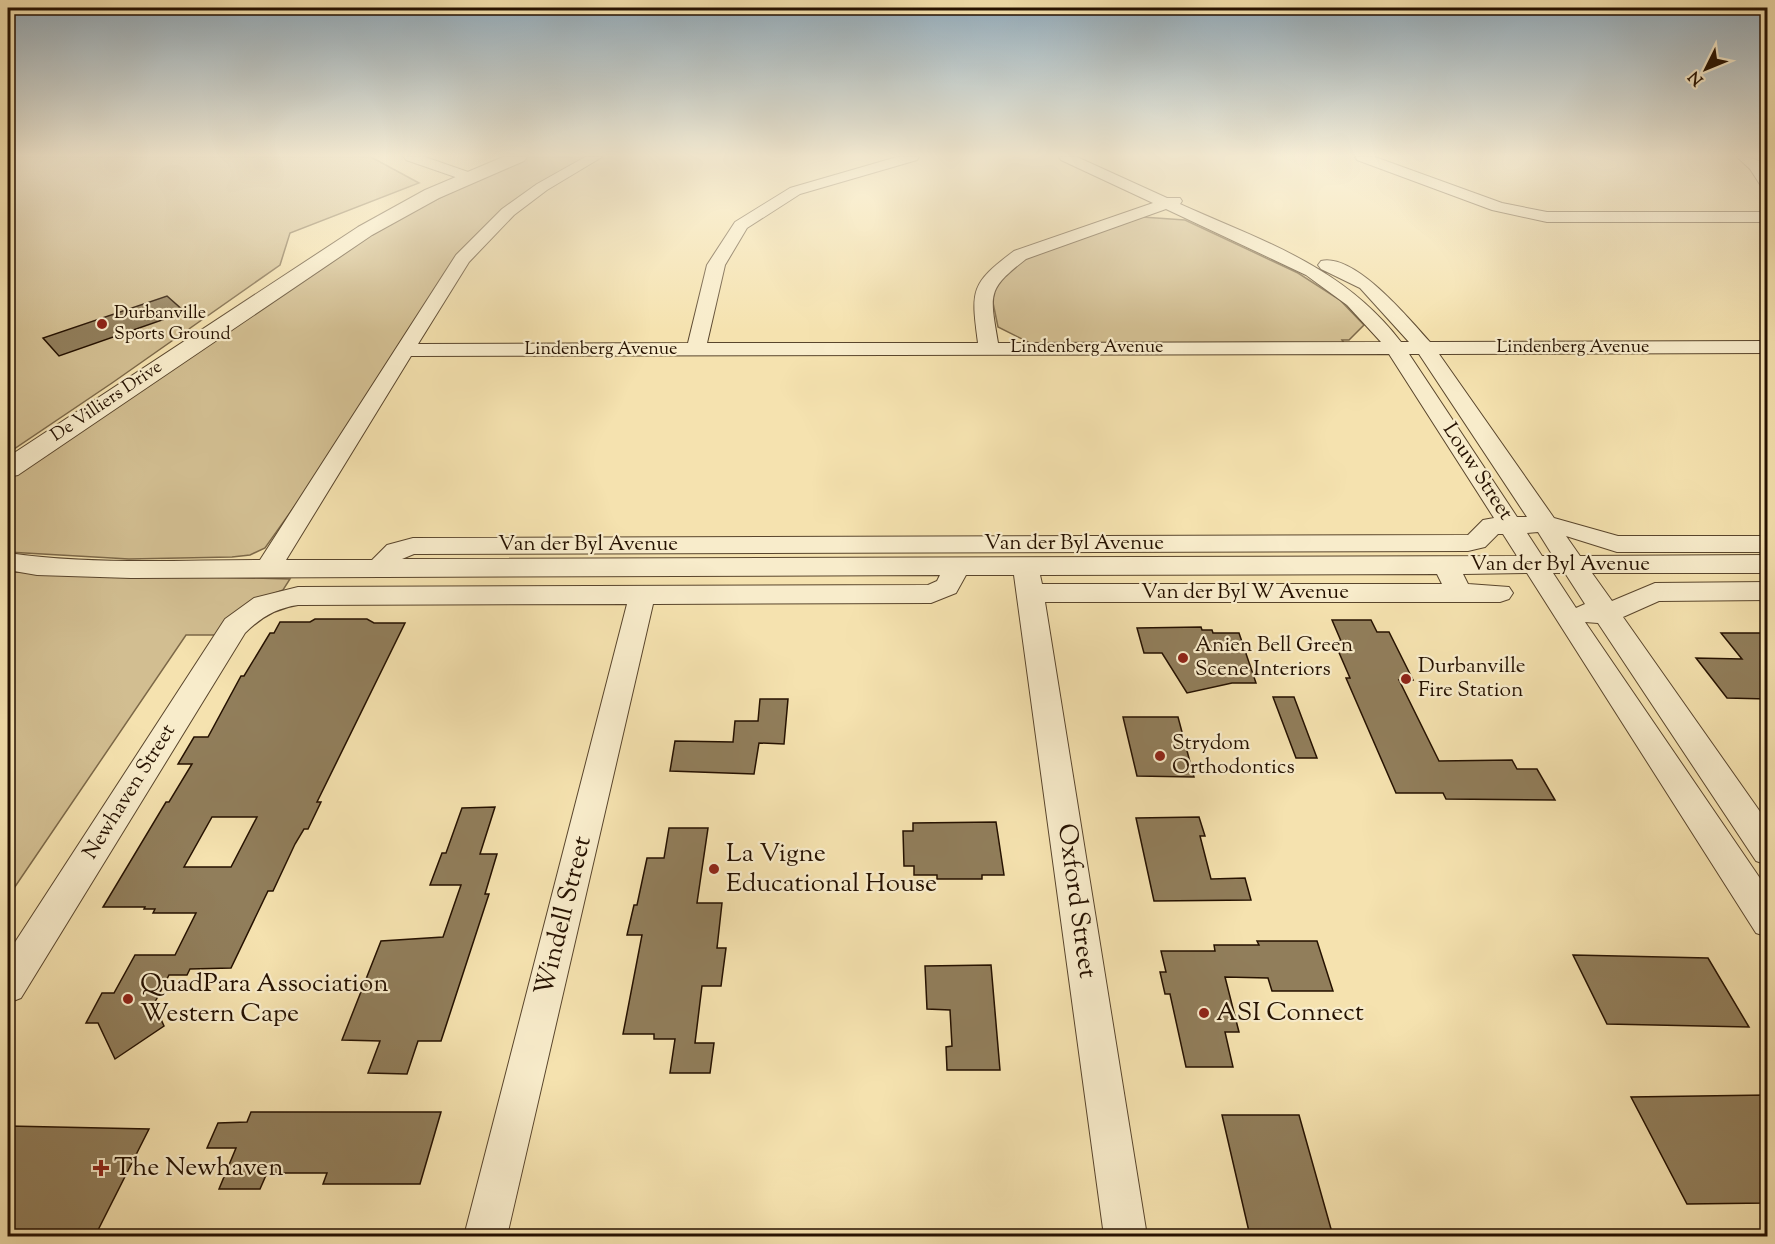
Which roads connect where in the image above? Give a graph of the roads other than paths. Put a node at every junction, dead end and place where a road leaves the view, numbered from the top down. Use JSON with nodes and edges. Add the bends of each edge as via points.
{"nodes":[{"id":1,"x":396,"y":215,"type":"edge"},
{"id":2,"x":505,"y":215,"type":"edge"},
{"id":3,"x":757,"y":215,"type":"edge"},
{"id":4,"x":1134,"y":215,"type":"edge"},
{"id":5,"x":1201,"y":215,"type":"edge"},
{"id":6,"x":1207,"y":215,"type":"edge"},
{"id":7,"x":1537,"y":215,"type":"edge"},
{"id":8,"x":1767,"y":217,"type":"edge"},
{"id":9,"x":1767,"y":347,"type":"edge"},
{"id":10,"x":989,"y":348,"type":"junction"},
{"id":11,"x":1395,"y":348,"type":"junction"},
{"id":12,"x":1425,"y":348,"type":"junction"},
{"id":13,"x":696,"y":349,"type":"junction"},
{"id":14,"x":406,"y":350,"type":"junction"},
{"id":15,"x":8,"y":469,"type":"edge"},
{"id":16,"x":1512,"y":524,"type":"junction"},
{"id":17,"x":1543,"y":524,"type":"junction"},
{"id":18,"x":1767,"y":544,"type":"edge"},
{"id":19,"x":8,"y":562,"type":"edge"},
{"id":20,"x":1767,"y":564,"type":"edge"},
{"id":21,"x":1446,"y":565,"type":"junction"},
{"id":22,"x":1537,"y":565,"type":"junction"},
{"id":23,"x":1572,"y":565,"type":"junction"},
{"id":24,"x":957,"y":566,"type":"junction"},
{"id":25,"x":268,"y":568,"type":"junction"},
{"id":26,"x":379,"y":568,"type":"junction"},
{"id":27,"x":1028,"y":580,"type":"junction"},
{"id":28,"x":1767,"y":591,"type":"edge"},
{"id":29,"x":1460,"y":593,"type":"junction"},
{"id":30,"x":1500,"y":593,"type":"dead end"},
{"id":31,"x":642,"y":595,"type":"junction"},
{"id":32,"x":260,"y":607,"type":"joint"},
{"id":33,"x":1566,"y":613,"type":"junction"},
{"id":34,"x":1604,"y":613,"type":"junction"},
{"id":35,"x":1767,"y":851,"type":"edge"},
{"id":36,"x":1767,"y":920,"type":"edge"},
{"id":37,"x":8,"y":985,"type":"edge"},
{"id":38,"x":486,"y":1236,"type":"edge"},
{"id":39,"x":1125,"y":1236,"type":"edge"}],
"edges":[{"from":1,"to":15,"type":"street","name":"De Villiers Drive","via":[[365,231]]},
{"from":2,"to":14,"type":"street","via":[[462,259]]},
{"from":3,"to":13,"type":"street","via":[[741,225],[716,265]]},
{"from":4,"to":10,"type":"street","via":[[1020,255],[1000,270],[985,284],[981,294]]},
{"from":5,"to":11,"type":"street","name":"Louw Street","via":[[1335,285],[1366,311]]},
{"from":6,"to":12,"type":"street","name":"Louw Street","via":[[1359,279]]},
{"from":7,"to":8,"type":"street"},
{"from":9,"to":12,"type":"street","name":"Lindenberg Avenue"},
{"from":10,"to":11,"type":"street","name":"Lindenberg Avenue"},
{"from":10,"to":13,"type":"street","name":"Lindenberg Avenue"},
{"from":11,"to":12,"type":"street","name":"Lindenberg Avenue"},
{"from":11,"to":16,"type":"street","name":"Louw Street"},
{"from":12,"to":17,"type":"street","name":"Louw Street"},
{"from":13,"to":14,"type":"street","name":"Lindenberg Avenue"},
{"from":14,"to":25,"type":"street"},
{"from":16,"to":17,"type":"street","name":"Van der Byl Avenue"},
{"from":16,"to":22,"type":"street","name":"Louw Street"},
{"from":16,"to":26,"type":"street","name":"Van der Byl Avenue","via":[[1492,526],[1468,543],[413,546],[396,550]]},
{"from":17,"to":18,"type":"street","name":"Van der Byl Avenue","via":[[1617,544]]},
{"from":17,"to":23,"type":"street","name":"Louw Street"},
{"from":19,"to":25,"type":"street","name":"Van der Byl Avenue","via":[[131,569]]},
{"from":20,"to":23,"type":"street","name":"Van der Byl Avenue"},
{"from":21,"to":22,"type":"street","name":"Van der Byl Avenue"},
{"from":21,"to":27,"type":"street","name":"Van der Byl Avenue"},
{"from":21,"to":29,"type":"street"},
{"from":22,"to":23,"type":"street","name":"Van der Byl Avenue"},
{"from":22,"to":33,"type":"street","name":"Louw Street"},
{"from":23,"to":34,"type":"street","name":"Louw Street"},
{"from":24,"to":26,"type":"street","name":"Van der Byl Avenue"},
{"from":24,"to":27,"type":"street","name":"Van der Byl Avenue"},
{"from":24,"to":31,"type":"street","name":"Van der Byl Avenue","via":[[947,587],[931,594]]},
{"from":25,"to":26,"type":"street","name":"Van der Byl Avenue"},
{"from":27,"to":29,"type":"street","name":"Van der Byl W Avenue"},
{"from":27,"to":39,"type":"street","name":"Oxford Street"},
{"from":28,"to":34,"type":"street","via":[[1655,592]]},
{"from":29,"to":30,"type":"street","name":"Van der Byl W Avenue"},
{"from":31,"to":32,"type":"street","name":"Van der Byl Avenue","via":[[298,596]]},
{"from":31,"to":38,"type":"street","name":"Windell Street"},
{"from":32,"to":37,"type":"street","name":"Newhaven Street","via":[[236,626]]},
{"from":33,"to":34,"type":"street"},
{"from":33,"to":36,"type":"street","name":"Louw Street"},
{"from":34,"to":35,"type":"street","name":"Louw Street"}]}
